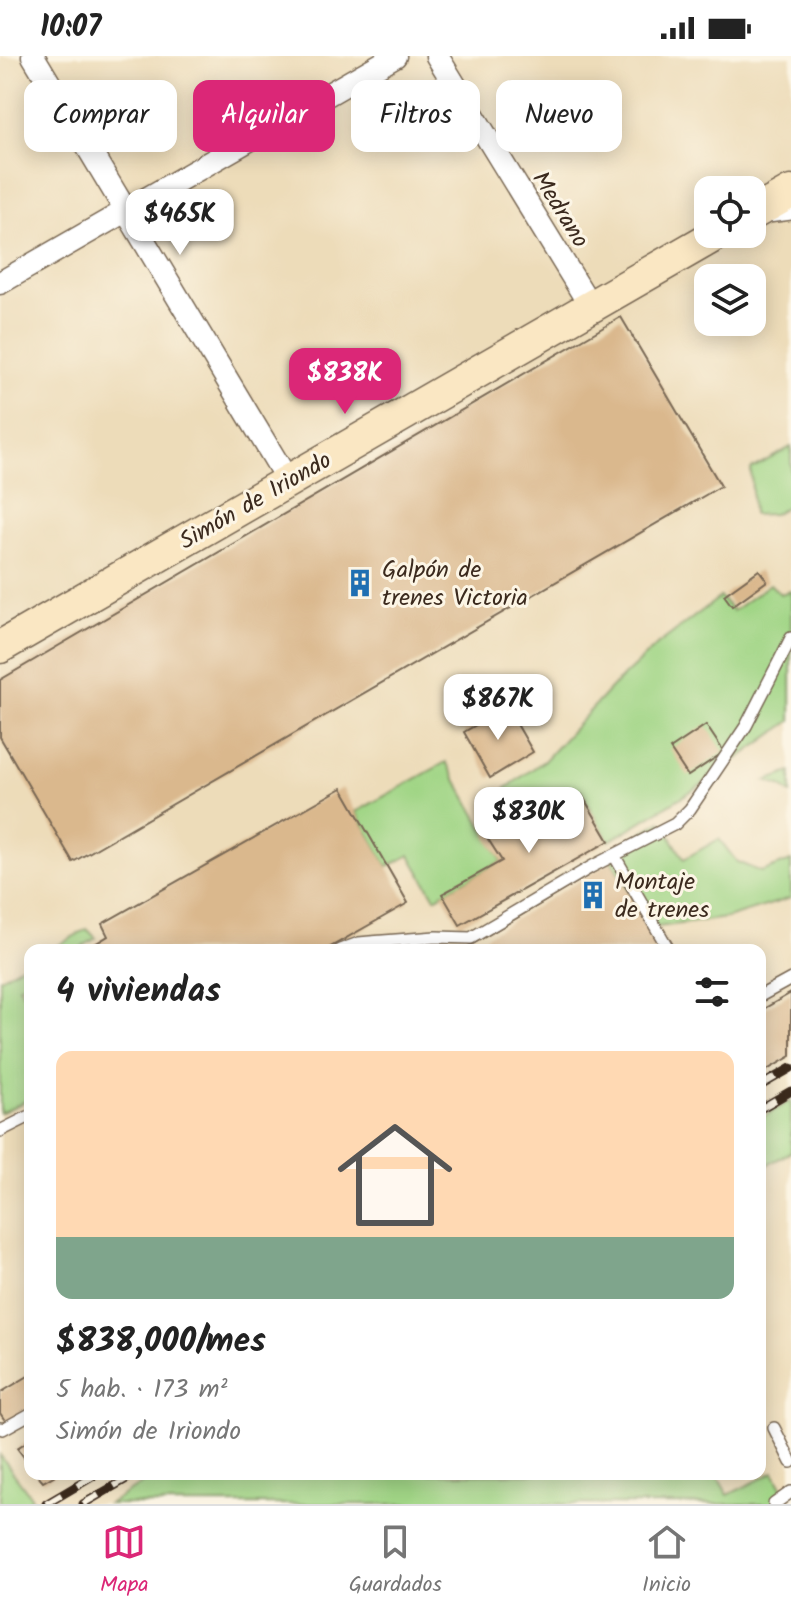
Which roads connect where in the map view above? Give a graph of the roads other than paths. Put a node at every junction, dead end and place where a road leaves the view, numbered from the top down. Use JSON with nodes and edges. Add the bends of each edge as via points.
{"nodes":[{"id":1,"x":33,"y":56,"type":"edge"},
{"id":2,"x":395,"y":56,"type":"edge"},
{"id":3,"x":437,"y":56,"type":"edge"},
{"id":4,"x":791,"y":192,"type":"edge"},
{"id":5,"x":766,"y":208,"type":"edge"},
{"id":6,"x":125,"y":210,"type":"junction"},
{"id":7,"x":791,"y":214,"type":"edge"},
{"id":8,"x":766,"y":216,"type":"edge"},
{"id":9,"x":694,"y":247,"type":"edge"},
{"id":10,"x":0,"y":283,"type":"edge"},
{"id":11,"x":591,"y":307,"type":"junction"},
{"id":12,"x":288,"y":481,"type":"junction"},
{"id":13,"x":791,"y":638,"type":"edge"},
{"id":14,"x":0,"y":647,"type":"edge"},
{"id":15,"x":614,"y":855,"type":"junction"},
{"id":16,"x":362,"y":944,"type":"edge"},
{"id":17,"x":666,"y":944,"type":"edge"},
{"id":18,"x":791,"y":979,"type":"edge"},
{"id":19,"x":766,"y":993,"type":"edge"},
{"id":20,"x":24,"y":1119,"type":"edge"},
{"id":21,"x":0,"y":1131,"type":"edge"},
{"id":22,"x":24,"y":1417,"type":"edge"},
{"id":23,"x":0,"y":1428,"type":"edge"},
{"id":24,"x":774,"y":1428,"type":"dead end"},
{"id":25,"x":791,"y":1462,"type":"edge"},
{"id":26,"x":791,"y":1492,"type":"edge"},
{"id":27,"x":774,"y":1504,"type":"edge"}],
"edges":[{"from":1,"to":6,"type":"street"},
{"from":2,"to":6,"type":"street"},
{"from":3,"to":11,"type":"street","name":"Medrano"},
{"from":4,"to":5,"type":"street"},
{"from":6,"to":10,"type":"street"},
{"from":6,"to":12,"type":"street"},
{"from":7,"to":8,"type":"lane"},
{"from":9,"to":11,"type":"street","name":"Simón de Iriondo"},
{"from":11,"to":12,"type":"street","name":"Simón de Iriondo"},
{"from":12,"to":14,"type":"street","name":"Simón de Iriondo"},
{"from":13,"to":15,"type":"lane","via":[[746,726],[690,809],[675,824]]},
{"from":15,"to":16,"type":"lane","via":[[471,938]]},
{"from":15,"to":17,"type":"lane"},
{"from":18,"to":19,"type":"lane"},
{"from":20,"to":21,"type":"lane"},
{"from":22,"to":23,"type":"lane"},
{"from":24,"to":25,"type":"lane"},
{"from":26,"to":27,"type":"lane"}]}
